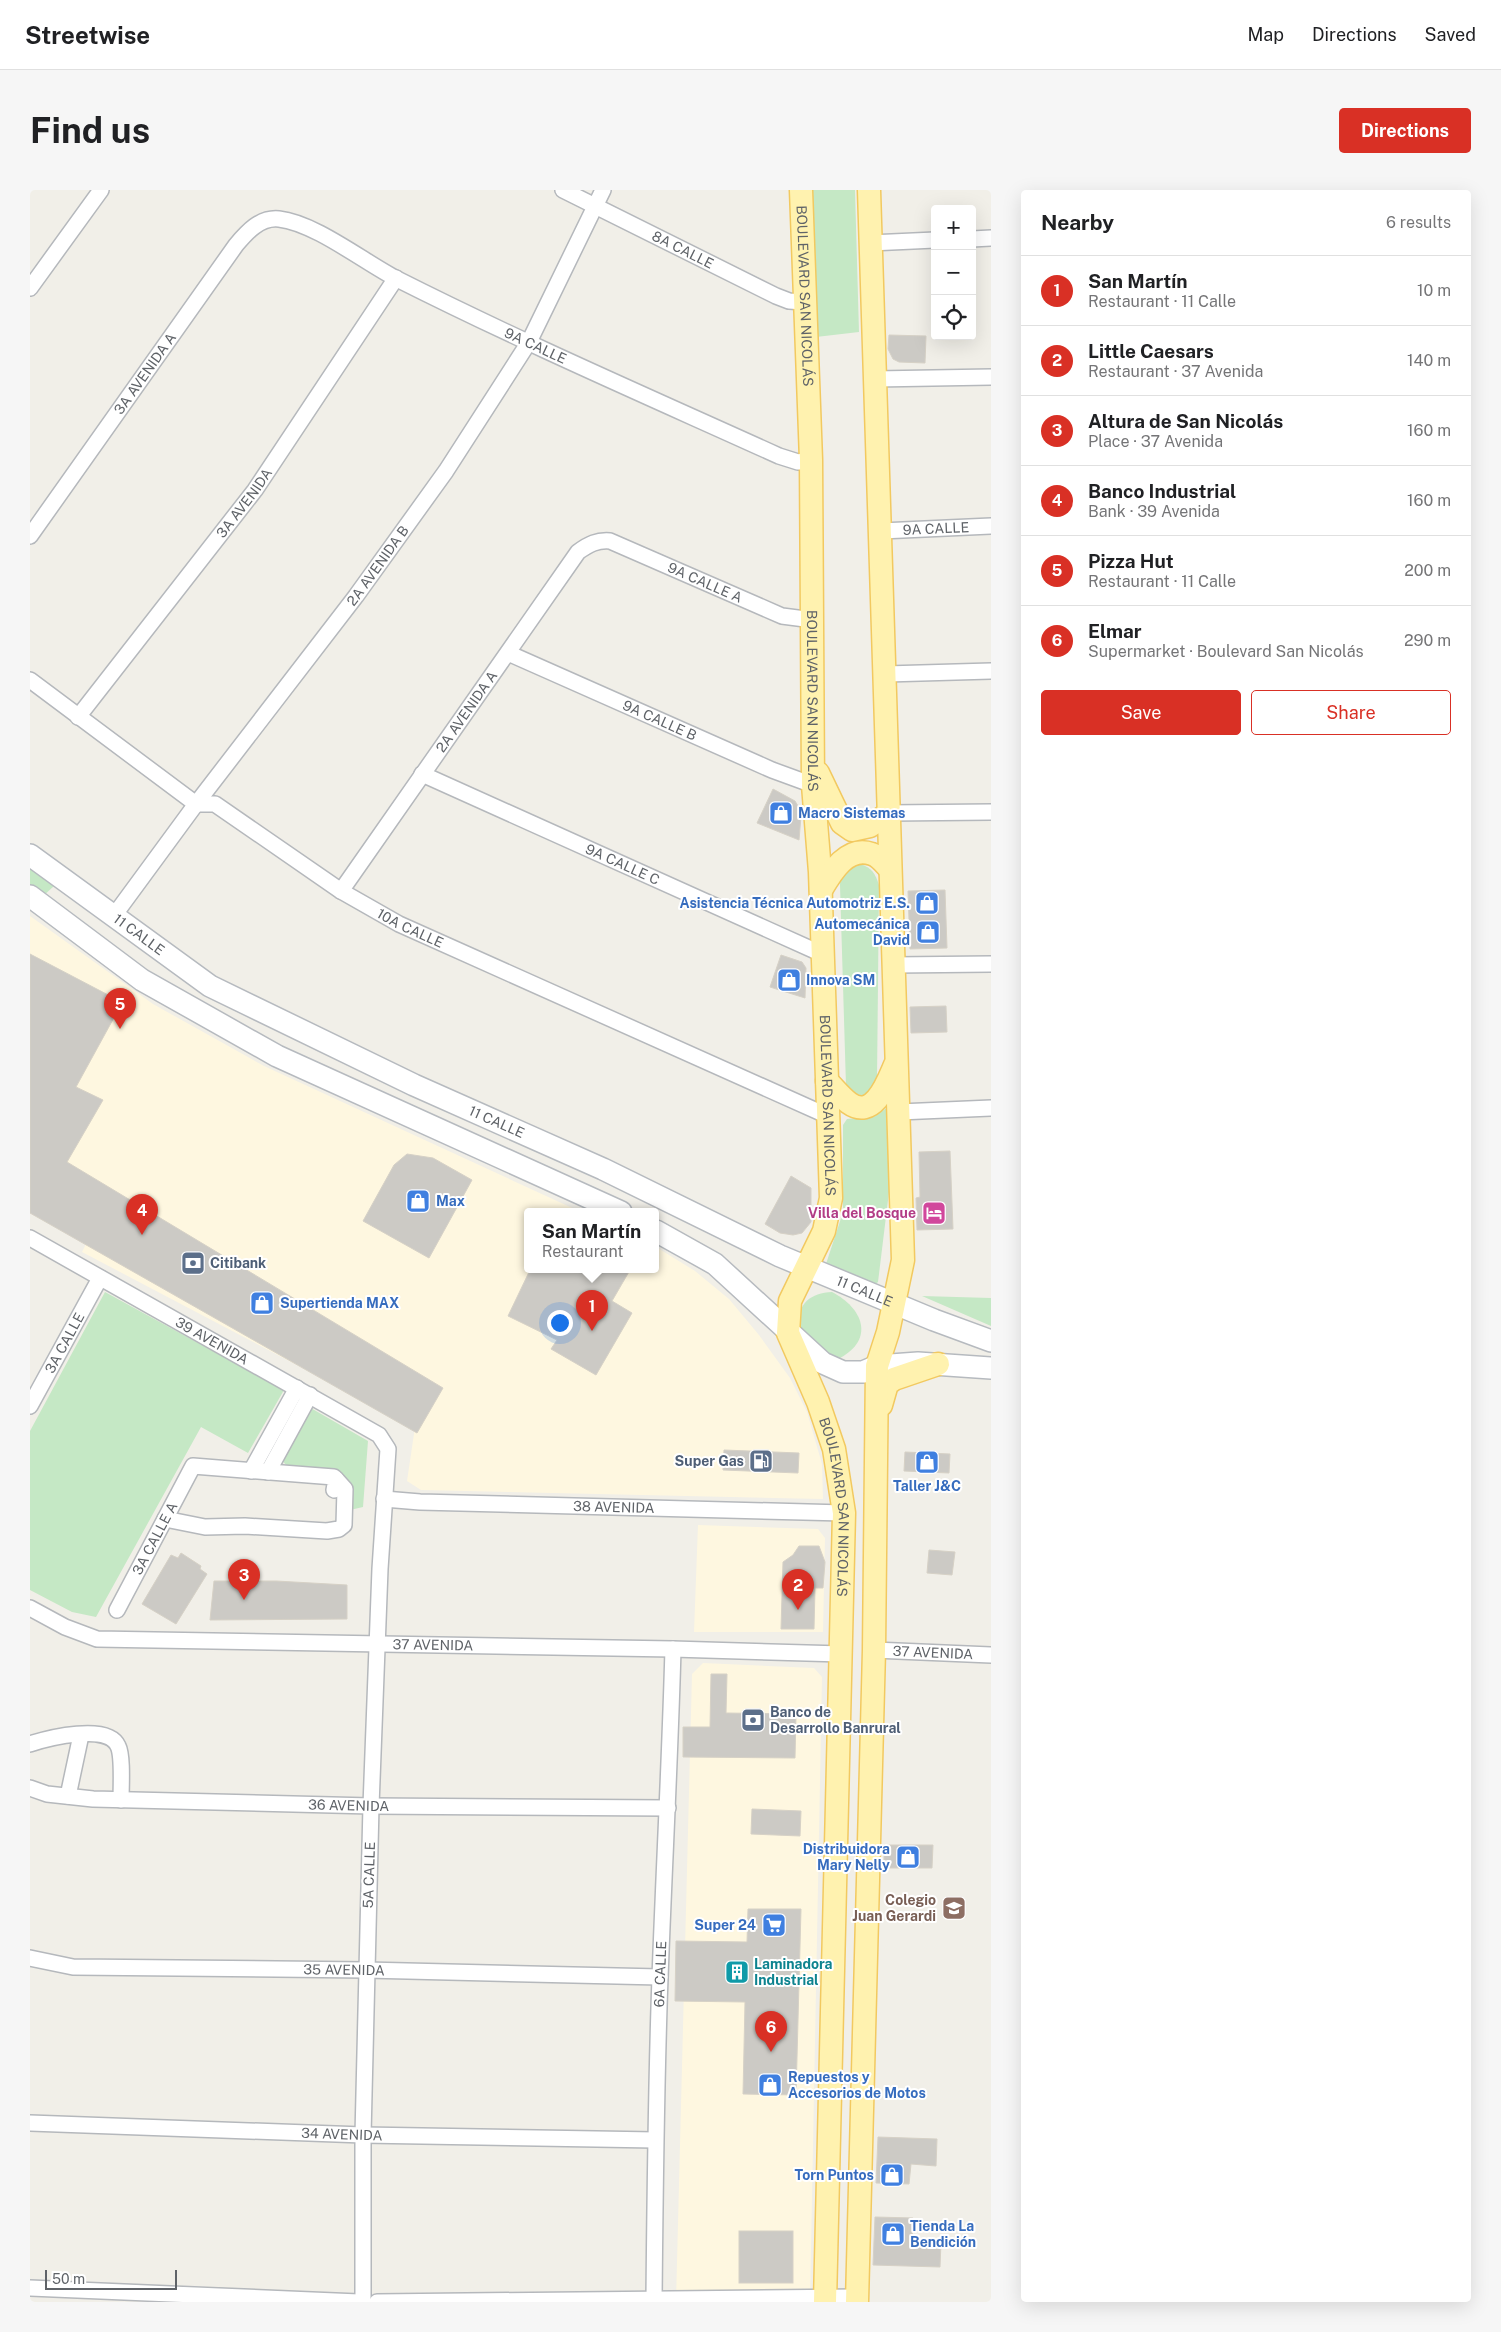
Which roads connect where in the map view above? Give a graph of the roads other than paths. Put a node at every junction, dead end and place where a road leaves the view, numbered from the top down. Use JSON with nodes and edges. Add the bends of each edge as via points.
{"nodes":[{"id":1,"x":101,"y":190,"type":"edge"},
{"id":2,"x":563,"y":190,"type":"edge"},
{"id":3,"x":603,"y":190,"type":"edge"},
{"id":4,"x":801,"y":190,"type":"edge"},
{"id":5,"x":869,"y":190,"type":"edge"},
{"id":6,"x":597,"y":206,"type":"junction"},
{"id":7,"x":267,"y":220,"type":"joint"},
{"id":8,"x":976,"y":238,"type":"edge"},
{"id":9,"x":991,"y":238,"type":"edge"},
{"id":10,"x":931,"y":240,"type":"edge"},
{"id":11,"x":870,"y":243,"type":"junction"},
{"id":12,"x":396,"y":278,"type":"junction"},
{"id":13,"x":30,"y":288,"type":"edge"},
{"id":14,"x":804,"y":302,"type":"junction"},
{"id":15,"x":529,"y":342,"type":"junction"},
{"id":16,"x":991,"y":376,"type":"edge"},
{"id":17,"x":875,"y":379,"type":"junction"},
{"id":18,"x":811,"y":460,"type":"junction"},
{"id":19,"x":991,"y":526,"type":"edge"},
{"id":20,"x":881,"y":531,"type":"junction"},
{"id":21,"x":30,"y":536,"type":"edge"},
{"id":22,"x":599,"y":540,"type":"joint"},
{"id":23,"x":813,"y":620,"type":"junction"},
{"id":24,"x":508,"y":653,"type":"junction"},
{"id":25,"x":991,"y":671,"type":"edge"},
{"id":26,"x":886,"y":674,"type":"junction"},
{"id":27,"x":30,"y":680,"type":"edge"},
{"id":28,"x":78,"y":717,"type":"junction"},
{"id":29,"x":814,"y":762,"type":"junction"},
{"id":30,"x":422,"y":774,"type":"junction"},
{"id":31,"x":813,"y":785,"type":"junction"},
{"id":32,"x":196,"y":804,"type":"junction"},
{"id":33,"x":991,"y":812,"type":"edge"},
{"id":34,"x":888,"y":814,"type":"junction"},
{"id":35,"x":30,"y":855,"type":"edge"},
{"id":36,"x":890,"y":869,"type":"junction"},
{"id":37,"x":820,"y":890,"type":"junction"},
{"id":38,"x":342,"y":891,"type":"junction"},
{"id":39,"x":30,"y":896,"type":"edge"},
{"id":40,"x":113,"y":917,"type":"junction"},
{"id":41,"x":822,"y":954,"type":"junction"},
{"id":42,"x":991,"y":964,"type":"edge"},
{"id":43,"x":894,"y":965,"type":"junction"},
{"id":44,"x":897,"y":1061,"type":"junction"},
{"id":45,"x":827,"y":1081,"type":"junction"},
{"id":46,"x":991,"y":1108,"type":"edge"},
{"id":47,"x":899,"y":1112,"type":"junction"},
{"id":48,"x":828,"y":1116,"type":"junction"},
{"id":49,"x":612,"y":1208,"type":"edge"},
{"id":50,"x":659,"y":1233,"type":"edge"},
{"id":51,"x":30,"y":1238,"type":"edge"},
{"id":52,"x":805,"y":1267,"type":"junction"},
{"id":53,"x":100,"y":1278,"type":"junction"},
{"id":54,"x":895,"y":1303,"type":"junction"},
{"id":55,"x":788,"y":1332,"type":"junction"},
{"id":56,"x":991,"y":1341,"type":"edge"},
{"id":57,"x":938,"y":1364,"type":"junction"},
{"id":58,"x":877,"y":1366,"type":"junction"},
{"id":59,"x":991,"y":1368,"type":"edge"},
{"id":60,"x":303,"y":1392,"type":"junction"},
{"id":61,"x":30,"y":1406,"type":"edge"},
{"id":62,"x":876,"y":1428,"type":"junction"},
{"id":63,"x":388,"y":1449,"type":"joint"},
{"id":64,"x":251,"y":1471,"type":"junction"},
{"id":65,"x":268,"y":1472,"type":"junction"},
{"id":66,"x":384,"y":1499,"type":"junction"},
{"id":67,"x":844,"y":1513,"type":"junction"},
{"id":68,"x":165,"y":1519,"type":"junction"},
{"id":69,"x":30,"y":1608,"type":"edge"},
{"id":70,"x":117,"y":1610,"type":"dead end"},
{"id":71,"x":377,"y":1643,"type":"junction"},
{"id":72,"x":673,"y":1649,"type":"junction"},
{"id":73,"x":874,"y":1650,"type":"junction"},
{"id":74,"x":842,"y":1654,"type":"junction"},
{"id":75,"x":991,"y":1655,"type":"edge"},
{"id":76,"x":81,"y":1734,"type":"junction"},
{"id":77,"x":30,"y":1744,"type":"edge"},
{"id":78,"x":30,"y":1788,"type":"edge"},
{"id":79,"x":68,"y":1796,"type":"junction"},
{"id":80,"x":121,"y":1800,"type":"junction"},
{"id":81,"x":371,"y":1806,"type":"junction"},
{"id":82,"x":668,"y":1808,"type":"junction"},
{"id":83,"x":30,"y":1958,"type":"edge"},
{"id":84,"x":366,"y":1970,"type":"junction"},
{"id":85,"x":660,"y":1977,"type":"junction"},
{"id":86,"x":30,"y":2123,"type":"edge"},
{"id":87,"x":363,"y":2135,"type":"junction"},
{"id":88,"x":655,"y":2140,"type":"junction"},
{"id":89,"x":30,"y":2288,"type":"edge"},
{"id":90,"x":654,"y":2299,"type":"junction"},
{"id":91,"x":857,"y":2299,"type":"edge"},
{"id":92,"x":825,"y":2300,"type":"edge"},
{"id":93,"x":361,"y":2302,"type":"edge"},
{"id":94,"x":377,"y":2302,"type":"edge"}],
"edges":[{"from":1,"to":13,"type":"street"},
{"from":2,"to":6,"type":"street","name":"8A CALLE"},
{"from":3,"to":6,"type":"street","name":"2A AVENIDA B"},
{"from":4,"to":14,"type":"main road","name":"BOULEVARD SAN NICOLÁS"},
{"from":5,"to":11,"type":"main road"},
{"from":6,"to":14,"type":"street","name":"8A CALLE","via":[[776,296]]},
{"from":6,"to":15,"type":"street","name":"2A AVENIDA B"},
{"from":7,"to":12,"type":"street","name":"9A CALLE","via":[[279,219],[306,227]]},
{"from":7,"to":21,"type":"street","name":"3A AVENIDA A","via":[[248,231],[236,245]]},
{"from":8,"to":9,"type":"street"},
{"from":10,"to":11,"type":"street"},
{"from":11,"to":17,"type":"main road"},
{"from":12,"to":15,"type":"street","name":"9A CALLE"},
{"from":12,"to":28,"type":"street","name":"3A AVENIDA","via":[[255,490]]},
{"from":14,"to":18,"type":"main road","name":"BOULEVARD SAN NICOLÁS"},
{"from":15,"to":18,"type":"street","name":"9A CALLE","via":[[779,456],[798,462]]},
{"from":15,"to":32,"type":"street","name":"2A AVENIDA B","via":[[446,471],[362,588]]},
{"from":16,"to":17,"type":"street"},
{"from":17,"to":20,"type":"main road"},
{"from":18,"to":23,"type":"main road","name":"BOULEVARD SAN NICOLÁS"},
{"from":19,"to":20,"type":"street","name":"9A CALLE"},
{"from":20,"to":26,"type":"main road"},
{"from":22,"to":23,"type":"street","name":"9A CALLE A","via":[[619,544],[782,616]]},
{"from":22,"to":24,"type":"street","name":"2A AVENIDA A","via":[[578,552]]},
{"from":23,"to":29,"type":"main road","name":"BOULEVARD SAN NICOLÁS"},
{"from":24,"to":30,"type":"street","name":"2A AVENIDA A"},
{"from":24,"to":31,"type":"street","name":"9A CALLE B","via":[[772,770]]},
{"from":25,"to":26,"type":"street"},
{"from":26,"to":34,"type":"main road"},
{"from":27,"to":28,"type":"street","name":"10A CALLE"},
{"from":28,"to":32,"type":"street","name":"10A CALLE"},
{"from":29,"to":31,"type":"main road","name":"BOULEVARD SAN NICOLÁS"},
{"from":29,"to":34,"type":"main road","via":[[842,823],[852,830],[862,829]]},
{"from":30,"to":38,"type":"street","name":"2A AVENIDA A"},
{"from":30,"to":41,"type":"street","name":"9A CALLE C"},
{"from":31,"to":37,"type":"main road","name":"BOULEVARD SAN NICOLÁS"},
{"from":32,"to":38,"type":"street","name":"10A CALLE","via":[[215,804]]},
{"from":32,"to":40,"type":"street","name":"2A AVENIDA B"},
{"from":33,"to":34,"type":"street"},
{"from":34,"to":36,"type":"main road"},
{"from":35,"to":40,"type":"main road","name":"11 CALLE"},
{"from":36,"to":37,"type":"main road","via":[[874,854],[856,853],[834,868]]},
{"from":36,"to":43,"type":"main road"},
{"from":37,"to":41,"type":"main road","name":"BOULEVARD SAN NICOLÁS"},
{"from":38,"to":48,"type":"street","name":"10A CALLE","via":[[400,924]]},
{"from":39,"to":49,"type":"main road","via":[[142,980],[277,1056]]},
{"from":40,"to":52,"type":"main road","name":"11 CALLE","via":[[210,986]]},
{"from":41,"to":45,"type":"main road","name":"BOULEVARD SAN NICOLÁS"},
{"from":42,"to":43,"type":"street"},
{"from":43,"to":44,"type":"main road"},
{"from":44,"to":45,"type":"main road","via":[[882,1093],[866,1106],[857,1107],[848,1102]]},
{"from":44,"to":47,"type":"main road"},
{"from":45,"to":48,"type":"main road","name":"BOULEVARD SAN NICOLÁS"},
{"from":46,"to":47,"type":"street"},
{"from":47,"to":54,"type":"main road","via":[[903,1260]]},
{"from":48,"to":52,"type":"main road","name":"BOULEVARD SAN NICOLÁS","via":[[831,1198],[824,1231]]},
{"from":50,"to":55,"type":"main road","via":[[714,1264]]},
{"from":51,"to":53,"type":"street","name":"39 AVENIDA"},
{"from":52,"to":54,"type":"main road","name":"11 CALLE"},
{"from":52,"to":55,"type":"main road","name":"BOULEVARD SAN NICOLÁS","via":[[790,1301]]},
{"from":53,"to":60,"type":"street","name":"39 AVENIDA"},
{"from":53,"to":61,"type":"street","name":"3A CALLE"},
{"from":54,"to":56,"type":"main road","name":"11 CALLE"},
{"from":54,"to":58,"type":"main road"},
{"from":55,"to":58,"type":"main road","via":[[824,1363],[843,1372],[863,1372]]},
{"from":55,"to":67,"type":"main road","name":"BOULEVARD SAN NICOLÁS","via":[[834,1449]]},
{"from":57,"to":58,"type":"main road","via":[[918,1362]]},
{"from":57,"to":59,"type":"main road"},
{"from":57,"to":62,"type":"main road","via":[[894,1378],[886,1384]]},
{"from":58,"to":62,"type":"main road"},
{"from":60,"to":63,"type":"street","name":"39 AVENIDA","via":[[379,1436]]},
{"from":60,"to":64,"type":"street"},
{"from":60,"to":65,"type":"street"},
{"from":62,"to":73,"type":"main road"},
{"from":63,"to":66,"type":"street","name":"5A CALLE"},
{"from":64,"to":65,"type":"street"},
{"from":64,"to":68,"type":"street","name":"3A CALLE A","via":[[193,1466]]},
{"from":65,"to":68,"type":"street","via":[[334,1477],[335,1485],[345,1489],[344,1525],[327,1530],[205,1527]]},
{"from":66,"to":67,"type":"street","name":"38 AVENIDA"},
{"from":66,"to":71,"type":"street","name":"5A CALLE"},
{"from":67,"to":74,"type":"main road","name":"BOULEVARD SAN NICOLÁS"},
{"from":68,"to":70,"type":"street","name":"3A CALLE A"},
{"from":69,"to":71,"type":"street","name":"37 AVENIDA","via":[[65,1627],[97,1638]]},
{"from":71,"to":72,"type":"street","name":"37 AVENIDA"},
{"from":71,"to":81,"type":"street","name":"5A CALLE"},
{"from":72,"to":74,"type":"street","name":"37 AVENIDA"},
{"from":72,"to":82,"type":"street","name":"6A CALLE"},
{"from":73,"to":75,"type":"street","name":"37 AVENIDA"},
{"from":73,"to":91,"type":"main road"},
{"from":74,"to":92,"type":"main road","name":"BOULEVARD SAN NICOLÁS"},
{"from":76,"to":77,"type":"street","via":[[52,1737]]},
{"from":76,"to":79,"type":"street"},
{"from":76,"to":80,"type":"street","via":[[114,1739],[119,1747]]},
{"from":78,"to":79,"type":"street","name":"36 AVENIDA"},
{"from":79,"to":80,"type":"street","name":"36 AVENIDA"},
{"from":80,"to":81,"type":"street","name":"36 AVENIDA"},
{"from":81,"to":82,"type":"street","name":"36 AVENIDA"},
{"from":81,"to":84,"type":"street","name":"5A CALLE"},
{"from":82,"to":85,"type":"street","name":"6A CALLE"},
{"from":83,"to":84,"type":"street","name":"35 AVENIDA","via":[[73,1967]]},
{"from":84,"to":85,"type":"street","name":"35 AVENIDA"},
{"from":84,"to":87,"type":"street","name":"5A CALLE"},
{"from":85,"to":88,"type":"street","name":"6A CALLE"},
{"from":86,"to":87,"type":"street","name":"34 AVENIDA"},
{"from":87,"to":88,"type":"street","name":"34 AVENIDA"},
{"from":87,"to":93,"type":"street","name":"5A CALLE"},
{"from":88,"to":90,"type":"street","name":"6A CALLE"},
{"from":89,"to":93,"type":"street"},
{"from":90,"to":92,"type":"street"},
{"from":90,"to":94,"type":"street"},
{"from":91,"to":92,"type":"street"}]}
